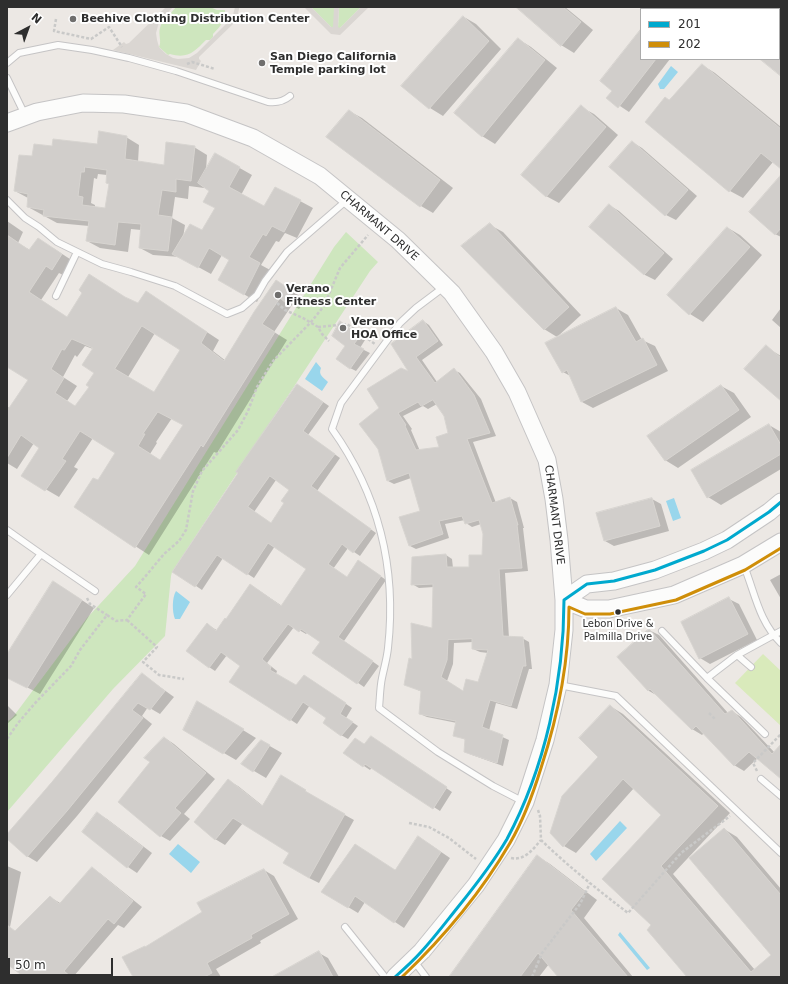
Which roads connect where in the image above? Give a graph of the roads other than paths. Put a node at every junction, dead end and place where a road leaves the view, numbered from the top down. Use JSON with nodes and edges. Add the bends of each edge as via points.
{"nodes":[{"id":1,"x":7,"y":63,"type":"edge"},
{"id":2,"x":7,"y":78,"type":"edge"},
{"id":3,"x":290,"y":96,"type":"dead end"},
{"id":4,"x":26,"y":116,"type":"junction"},
{"id":5,"x":7,"y":123,"type":"edge"},
{"id":6,"x":348,"y":199,"type":"junction"},
{"id":7,"x":7,"y":200,"type":"edge"},
{"id":8,"x":77,"y":252,"type":"junction"},
{"id":9,"x":445,"y":286,"type":"junction"},
{"id":10,"x":56,"y":296,"type":"dead end"},
{"id":11,"x":781,"y":502,"type":"edge"},
{"id":12,"x":7,"y":530,"type":"edge"},
{"id":13,"x":781,"y":542,"type":"edge"},
{"id":14,"x":41,"y":554,"type":"junction"},
{"id":15,"x":743,"y":565,"type":"junction"},
{"id":16,"x":95,"y":591,"type":"dead end"},
{"id":17,"x":7,"y":595,"type":"edge"},
{"id":18,"x":564,"y":600,"type":"junction"},
{"id":19,"x":662,"y":631,"type":"dead end"},
{"id":20,"x":781,"y":631,"type":"edge"},
{"id":21,"x":773,"y":635,"type":"junction"},
{"id":22,"x":781,"y":643,"type":"edge"},
{"id":23,"x":737,"y":655,"type":"junction"},
{"id":24,"x":751,"y":667,"type":"dead end"},
{"id":25,"x":707,"y":678,"type":"junction"},
{"id":26,"x":558,"y":685,"type":"junction"},
{"id":27,"x":765,"y":734,"type":"dead end"},
{"id":28,"x":761,"y":779,"type":"road end"},
{"id":29,"x":781,"y":796,"type":"edge"},
{"id":30,"x":525,"y":802,"type":"junction"},
{"id":31,"x":781,"y":853,"type":"edge"},
{"id":32,"x":345,"y":927,"type":"dead end"},
{"id":33,"x":413,"y":960,"type":"junction"},
{"id":34,"x":385,"y":977,"type":"edge"},
{"id":35,"x":395,"y":977,"type":"edge"},
{"id":36,"x":426,"y":977,"type":"edge"}],
"edges":[{"from":1,"to":3,"type":"lane","via":[[19,53],[58,45],[92,50],[176,71],[268,102],[277,102]]},
{"from":2,"to":4,"type":"lane"},
{"from":4,"to":5,"type":"street","name":"CHARMANT DRIVE"},
{"from":4,"to":6,"type":"street","name":"CHARMANT DRIVE","via":[[83,103],[124,104],[186,113],[253,138],[320,176]]},
{"from":6,"to":8,"type":"lane","via":[[287,252],[257,295],[242,308],[226,314],[174,286],[102,264]]},
{"from":6,"to":9,"type":"street","name":"CHARMANT DRIVE","via":[[398,240]]},
{"from":7,"to":8,"type":"lane","via":[[25,218],[57,242]]},
{"from":8,"to":10,"type":"lane"},
{"from":9,"to":18,"type":"street","name":"CHARMANT DRIVE","via":[[494,352],[517,392],[547,460],[559,540]]},
{"from":9,"to":30,"type":"lane","via":[[400,323],[341,403],[332,429],[345,447],[372,503],[382,532],[388,567],[391,602],[388,649],[379,708],[438,752],[493,786]]},
{"from":11,"to":18,"type":"street","via":[[727,540],[704,551],[655,570],[614,581],[587,584]]},
{"from":12,"to":14,"type":"lane"},
{"from":13,"to":15,"type":"street"},
{"from":14,"to":16,"type":"lane"},
{"from":14,"to":17,"type":"lane"},
{"from":15,"to":18,"type":"street","via":[[674,595],[610,609],[586,609]]},
{"from":15,"to":21,"type":"lane","via":[[761,616]]},
{"from":18,"to":26,"type":"street","name":"CHARMANT DRIVE","via":[[564,630]]},
{"from":19,"to":25,"type":"lane"},
{"from":20,"to":21,"type":"lane"},
{"from":21,"to":22,"type":"lane"},
{"from":21,"to":23,"type":"lane"},
{"from":23,"to":24,"type":"lane"},
{"from":23,"to":25,"type":"lane"},
{"from":25,"to":27,"type":"lane"},
{"from":26,"to":30,"type":"street","name":"CHARMANT DRIVE","via":[[545,740]]},
{"from":26,"to":31,"type":"lane","via":[[616,696]]},
{"from":28,"to":29,"type":"lane"},
{"from":30,"to":33,"type":"street","name":"CHARMANT DRIVE","via":[[506,840],[476,885]]},
{"from":32,"to":34,"type":"lane"},
{"from":33,"to":35,"type":"street","name":"CHARMANT DRIVE"},
{"from":33,"to":36,"type":"lane"}]}
